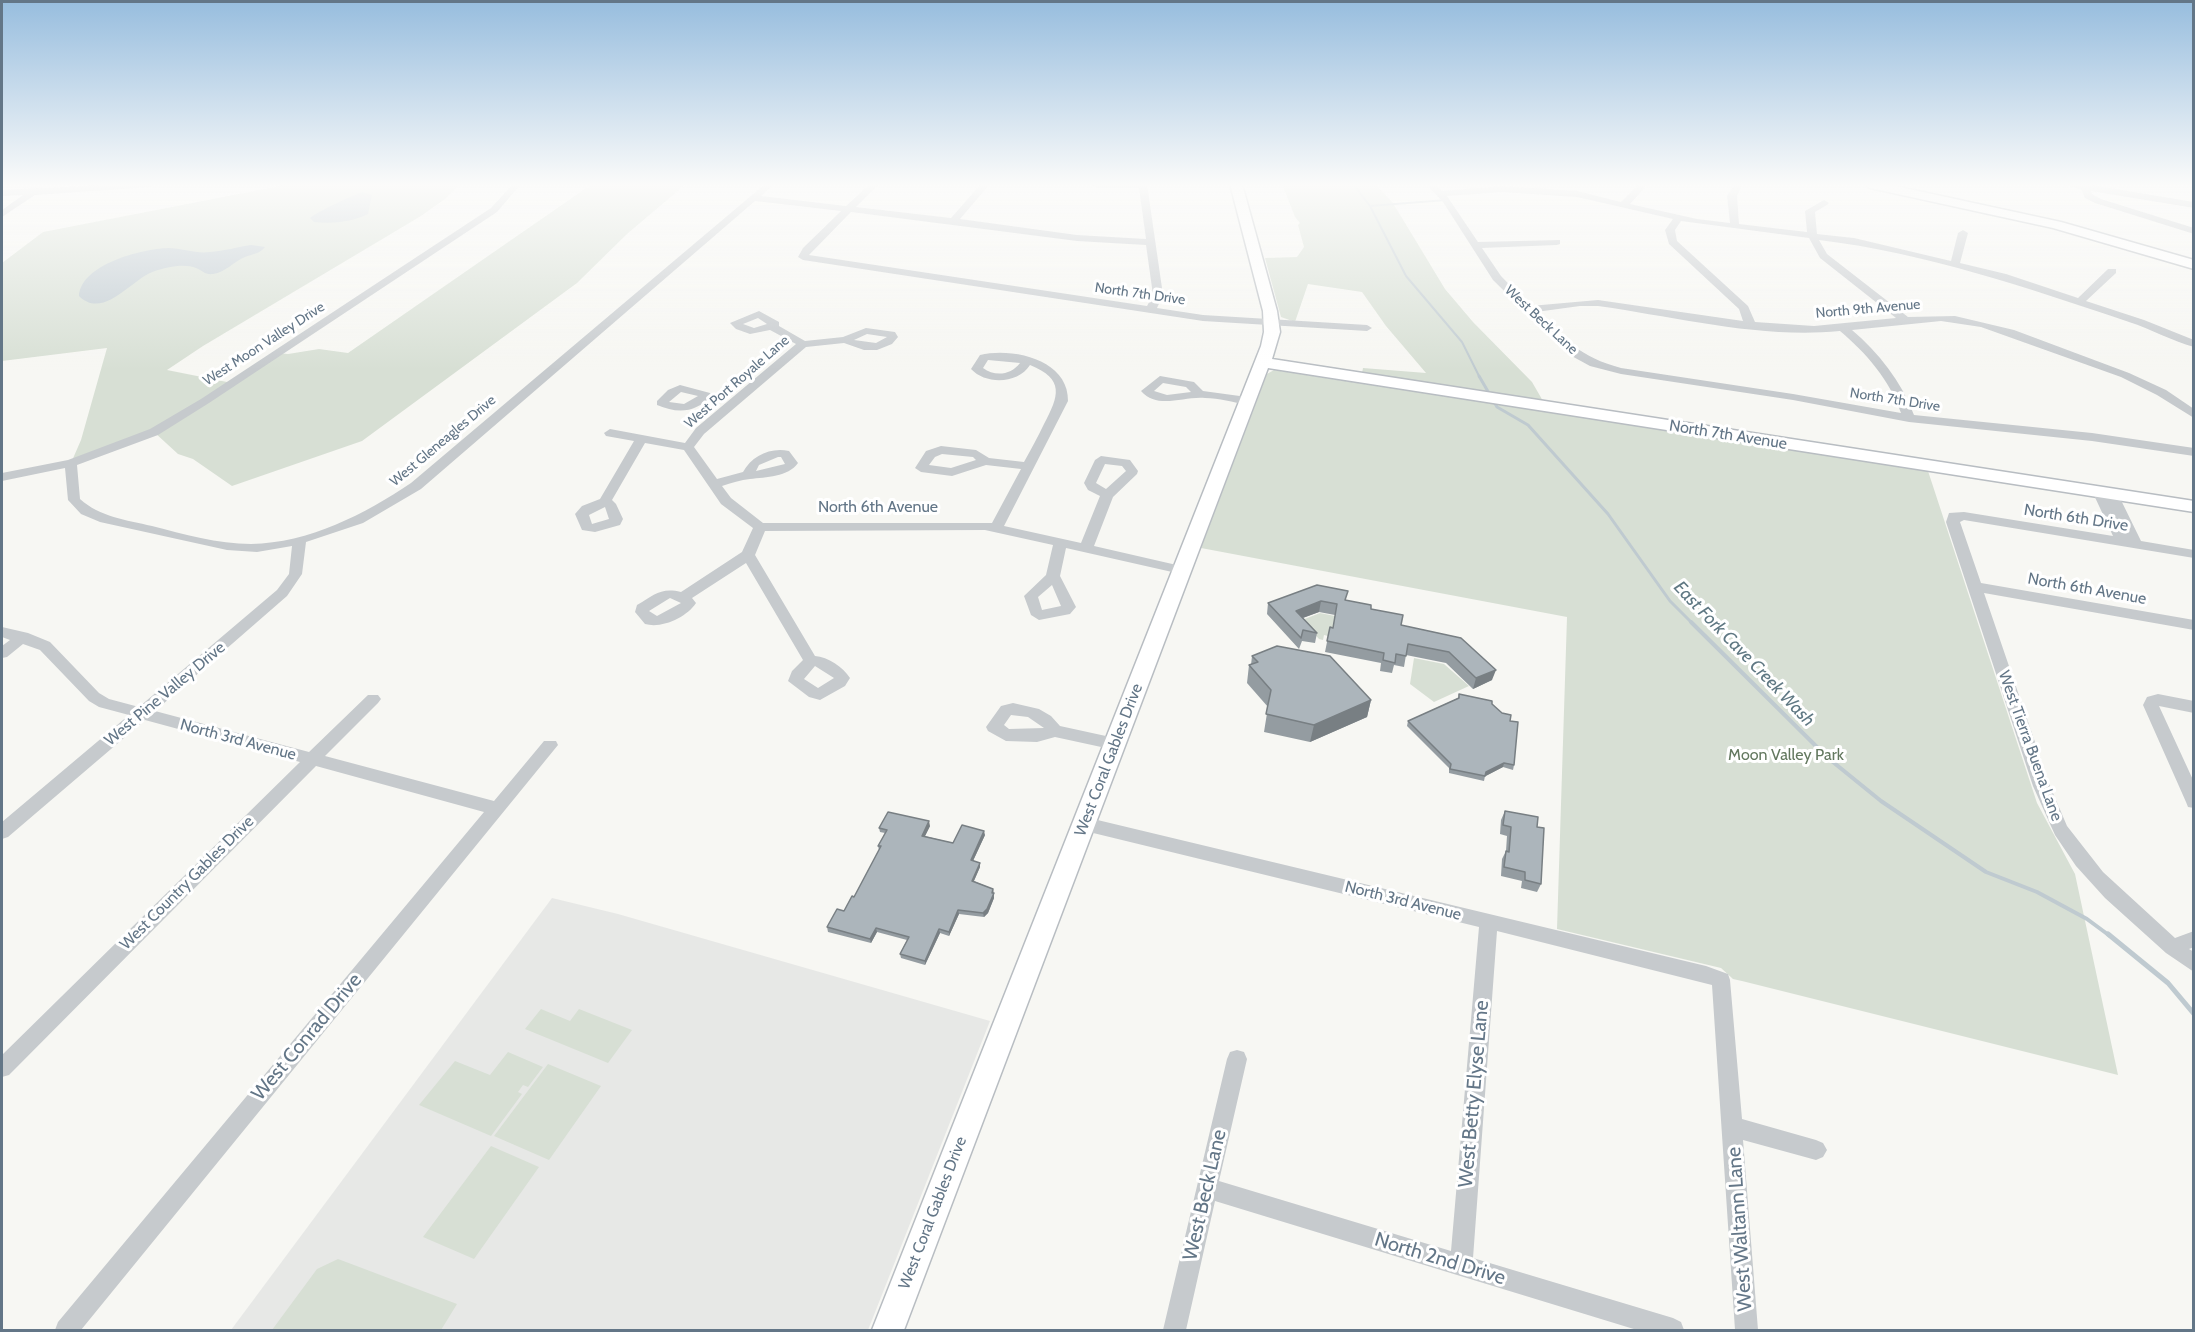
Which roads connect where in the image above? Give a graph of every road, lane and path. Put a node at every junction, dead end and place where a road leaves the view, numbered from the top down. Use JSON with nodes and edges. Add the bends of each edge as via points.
{"nodes":[{"id":1,"x":439,"y":246,"type":"edge"},
{"id":2,"x":697,"y":246,"type":"edge"},
{"id":3,"x":810,"y":246,"type":"edge"},
{"id":4,"x":1152,"y":246,"type":"edge"},
{"id":5,"x":1253,"y":246,"type":"edge"},
{"id":6,"x":1477,"y":246,"type":"edge"},
{"id":7,"x":1677,"y":246,"type":"edge"},
{"id":8,"x":1818,"y":246,"type":"edge"},
{"id":9,"x":1876,"y":246,"type":"edge"},
{"id":10,"x":1960,"y":246,"type":"edge"},
{"id":11,"x":2128,"y":246,"type":"edge"},
{"id":12,"x":2163,"y":246,"type":"edge"},
{"id":13,"x":2193,"y":255,"type":"edge"},
{"id":14,"x":1955,"y":264,"type":"junction"},
{"id":15,"x":2193,"y":265,"type":"edge"},
{"id":16,"x":2112,"y":271,"type":"dead end"},
{"id":17,"x":2079,"y":302,"type":"junction"},
{"id":18,"x":1151,"y":310,"type":"junction"},
{"id":19,"x":1527,"y":310,"type":"junction"},
{"id":20,"x":1907,"y":321,"type":"junction"},
{"id":21,"x":1271,"y":324,"type":"junction"},
{"id":22,"x":1749,"y":324,"type":"junction"},
{"id":23,"x":770,"y":326,"type":"dead end"},
{"id":24,"x":1367,"y":328,"type":"dead end"},
{"id":25,"x":1843,"y":328,"type":"junction"},
{"id":26,"x":845,"y":340,"type":"dead end"},
{"id":27,"x":803,"y":344,"type":"junction"},
{"id":28,"x":2193,"y":344,"type":"edge"},
{"id":29,"x":1026,"y":362,"type":"dead end"},
{"id":30,"x":1262,"y":362,"type":"junction"},
{"id":31,"x":1594,"y":364,"type":"joint"},
{"id":32,"x":1200,"y":394,"type":"dead end"},
{"id":33,"x":701,"y":400,"type":"dead end"},
{"id":34,"x":1247,"y":401,"type":"junction"},
{"id":35,"x":729,"y":407,"type":"junction"},
{"id":36,"x":2193,"y":415,"type":"edge"},
{"id":37,"x":1909,"y":418,"type":"junction"},
{"id":38,"x":610,"y":433,"type":"dead end"},
{"id":39,"x":641,"y":439,"type":"junction"},
{"id":40,"x":688,"y":447,"type":"junction"},
{"id":41,"x":2193,"y":452,"type":"edge"},
{"id":42,"x":985,"y":461,"type":"dead end"},
{"id":43,"x":71,"y":463,"type":"junction"},
{"id":44,"x":1028,"y":466,"type":"junction"},
{"id":45,"x":748,"y":475,"type":"dead end"},
{"id":46,"x":2,"y":477,"type":"edge"},
{"id":47,"x":714,"y":484,"type":"junction"},
{"id":48,"x":2105,"y":494,"type":"junction"},
{"id":49,"x":1107,"y":495,"type":"dead end"},
{"id":50,"x":605,"y":502,"type":"dead end"},
{"id":51,"x":2193,"y":507,"type":"edge"},
{"id":52,"x":1954,"y":516,"type":"joint"},
{"id":53,"x":760,"y":527,"type":"junction"},
{"id":54,"x":996,"y":529,"type":"junction"},
{"id":55,"x":299,"y":540,"type":"junction"},
{"id":56,"x":2122,"y":542,"type":"junction"},
{"id":57,"x":1060,"y":543,"type":"junction"},
{"id":58,"x":2136,"y":544,"type":"junction"},
{"id":59,"x":1086,"y":548,"type":"junction"},
{"id":60,"x":2193,"y":554,"type":"edge"},
{"id":61,"x":748,"y":555,"type":"junction"},
{"id":62,"x":1180,"y":570,"type":"junction"},
{"id":63,"x":1053,"y":577,"type":"dead end"},
{"id":64,"x":1975,"y":588,"type":"junction"},
{"id":65,"x":682,"y":597,"type":"dead end"},
{"id":66,"x":2193,"y":625,"type":"edge"},
{"id":67,"x":2,"y":632,"type":"edge"},
{"id":68,"x":23,"y":637,"type":"junction"},
{"id":69,"x":2,"y":652,"type":"edge"},
{"id":70,"x":811,"y":661,"type":"dead end"},
{"id":71,"x":373,"y":699,"type":"dead end"},
{"id":72,"x":2193,"y":707,"type":"edge"},
{"id":73,"x":142,"y":714,"type":"junction"},
{"id":74,"x":1055,"y":731,"type":"dead end"},
{"id":75,"x":1115,"y":744,"type":"junction"},
{"id":76,"x":550,"y":746,"type":"dead end"},
{"id":77,"x":311,"y":760,"type":"junction"},
{"id":78,"x":2193,"y":801,"type":"edge"},
{"id":79,"x":497,"y":809,"type":"junction"},
{"id":80,"x":1085,"y":824,"type":"junction"},
{"id":81,"x":2,"y":832,"type":"edge"},
{"id":82,"x":1488,"y":922,"type":"junction"},
{"id":83,"x":2193,"y":939,"type":"edge"},
{"id":84,"x":2173,"y":947,"type":"junction"},
{"id":85,"x":2193,"y":964,"type":"edge"},
{"id":86,"x":1721,"y":980,"type":"joint"},
{"id":87,"x":1237,"y":1059,"type":"dead end"},
{"id":88,"x":2,"y":1068,"type":"edge"},
{"id":89,"x":1732,"y":1127,"type":"junction"},
{"id":90,"x":1816,"y":1150,"type":"dead end"},
{"id":91,"x":1207,"y":1188,"type":"junction"},
{"id":92,"x":1461,"y":1265,"type":"junction"},
{"id":93,"x":66,"y":1330,"type":"edge"},
{"id":94,"x":888,"y":1330,"type":"edge"},
{"id":95,"x":1174,"y":1330,"type":"edge"},
{"id":96,"x":1673,"y":1330,"type":"edge"},
{"id":97,"x":1747,"y":1330,"type":"edge"}],
"edges":[{"from":1,"to":43,"type":"street","name":"West Moon Valley Drive","via":[[173,421],[111,450]]},
{"from":2,"to":55,"type":"street","name":"West Gleneagles Drive","via":[[416,486],[382,510]]},
{"from":3,"to":18,"type":"street","name":"North 7th Drive","via":[[803,257]]},
{"from":4,"to":18,"type":"street","via":[[1158,295]]},
{"from":5,"to":21,"type":"street","name":"West Coral Gables Drive"},
{"from":6,"to":19,"type":"street","name":"West Beck Lane","via":[[1497,278]]},
{"from":7,"to":22,"type":"street","via":[[1744,308]]},
{"from":8,"to":20,"type":"street","via":[[1827,261]]},
{"from":9,"to":14,"type":"street"},
{"from":10,"to":14,"type":"street"},
{"from":11,"to":15,"type":"street"},
{"from":12,"to":13,"type":"street"},
{"from":14,"to":17,"type":"street"},
{"from":16,"to":17,"type":"street"},
{"from":17,"to":28,"type":"street"},
{"from":18,"to":21,"type":"street","name":"North 7th Drive"},
{"from":19,"to":22,"type":"street","name":"North 9th Avenue","via":[[1598,303]]},
{"from":19,"to":31,"type":"street","name":"West Beck Lane","via":[[1572,352]]},
{"from":20,"to":25,"type":"street","name":"North 9th Avenue"},
{"from":20,"to":36,"type":"street","name":"North 9th Avenue","via":[[1942,318],[2001,329],[2101,365]]},
{"from":21,"to":24,"type":"street","name":"North 7th Drive"},
{"from":21,"to":30,"type":"street","name":"West Coral Gables Drive"},
{"from":22,"to":25,"type":"street","name":"North 9th Avenue"},
{"from":23,"to":27,"type":"street"},
{"from":25,"to":37,"type":"street","via":[[1890,376]]},
{"from":26,"to":27,"type":"street","name":"West Port Royale Lane"},
{"from":27,"to":35,"type":"street","name":"West Port Royale Lane"},
{"from":29,"to":44,"type":"street","via":[[1056,376],[1064,390]]},
{"from":30,"to":34,"type":"street","name":"West Coral Gables Drive"},
{"from":30,"to":48,"type":"street","name":"North 7th Avenue"},
{"from":31,"to":37,"type":"street","name":"North 7th Drive"},
{"from":32,"to":34,"type":"street"},
{"from":33,"to":35,"type":"street"},
{"from":34,"to":62,"type":"street","name":"West Coral Gables Drive"},
{"from":35,"to":40,"type":"street","name":"West Port Royale Lane","via":[[700,431]]},
{"from":37,"to":41,"type":"street","name":"North 7th Drive"},
{"from":38,"to":39,"type":"street"},
{"from":39,"to":40,"type":"street"},
{"from":39,"to":50,"type":"street"},
{"from":40,"to":47,"type":"street"},
{"from":42,"to":44,"type":"street"},
{"from":43,"to":46,"type":"street","name":"West Moon Valley Drive"},
{"from":43,"to":55,"type":"street","name":"West Gleneagles Drive","via":[[74,500],[100,518],[247,548]]},
{"from":44,"to":54,"type":"street"},
{"from":45,"to":47,"type":"street"},
{"from":47,"to":53,"type":"street","via":[[726,501]]},
{"from":48,"to":51,"type":"street","name":"North 7th Avenue"},
{"from":48,"to":56,"type":"street"},
{"from":48,"to":58,"type":"street"},
{"from":49,"to":59,"type":"street"},
{"from":52,"to":56,"type":"street","name":"North 6th Drive"},
{"from":52,"to":64,"type":"street","name":"West Tierra Buena Lane"},
{"from":53,"to":54,"type":"street","name":"North 6th Avenue","via":[[960,525]]},
{"from":53,"to":61,"type":"street"},
{"from":54,"to":57,"type":"street","name":"North 6th Avenue"},
{"from":55,"to":73,"type":"street","name":"West Pine Valley Drive","via":[[297,574],[292,584]]},
{"from":56,"to":58,"type":"street","name":"North 6th Drive"},
{"from":57,"to":59,"type":"street","name":"North 6th Avenue"},
{"from":57,"to":63,"type":"street"},
{"from":58,"to":60,"type":"street","name":"North 6th Drive"},
{"from":59,"to":62,"type":"street","name":"North 6th Avenue"},
{"from":61,"to":65,"type":"street"},
{"from":61,"to":70,"type":"street"},
{"from":62,"to":75,"type":"street","name":"West Coral Gables Drive"},
{"from":64,"to":66,"type":"street","name":"North 6th Avenue"},
{"from":64,"to":84,"type":"street","name":"West Tierra Buena Lane","via":[[2058,826],[2110,892]]},
{"from":67,"to":68,"type":"street","name":"North 3rd Avenue"},
{"from":68,"to":69,"type":"street"},
{"from":68,"to":73,"type":"street","name":"North 3rd Avenue","via":[[56,654],[94,697]]},
{"from":71,"to":77,"type":"street","name":"West Country Gables Drive"},
{"from":72,"to":78,"type":"street","via":[[2158,700],[2151,705]]},
{"from":73,"to":77,"type":"street","name":"North 3rd Avenue"},
{"from":73,"to":81,"type":"street","name":"West Pine Valley Drive"},
{"from":74,"to":75,"type":"street"},
{"from":75,"to":80,"type":"street","name":"West Coral Gables Drive"},
{"from":76,"to":79,"type":"street","name":"West Conrad Drive"},
{"from":77,"to":79,"type":"street","name":"North 3rd Avenue"},
{"from":77,"to":88,"type":"street","name":"West Country Gables Drive"},
{"from":79,"to":93,"type":"street","name":"West Conrad Drive"},
{"from":80,"to":82,"type":"street","name":"North 3rd Avenue"},
{"from":80,"to":94,"type":"street","name":"West Coral Gables Drive"},
{"from":82,"to":86,"type":"street","name":"North 3rd Avenue"},
{"from":82,"to":92,"type":"street","name":"West Betty Elyse Lane"},
{"from":83,"to":84,"type":"street"},
{"from":84,"to":85,"type":"street","name":"West Tierra Buena Lane"},
{"from":86,"to":89,"type":"street","name":"West Waltann Lane"},
{"from":87,"to":91,"type":"street","name":"West Beck Lane"},
{"from":89,"to":90,"type":"street","name":"West Waltann Lane"},
{"from":89,"to":97,"type":"street","name":"West Waltann Lane"},
{"from":91,"to":92,"type":"street","name":"North 2nd Drive"},
{"from":91,"to":95,"type":"street","name":"West Beck Lane"},
{"from":92,"to":96,"type":"street","name":"North 2nd Drive"}]}
